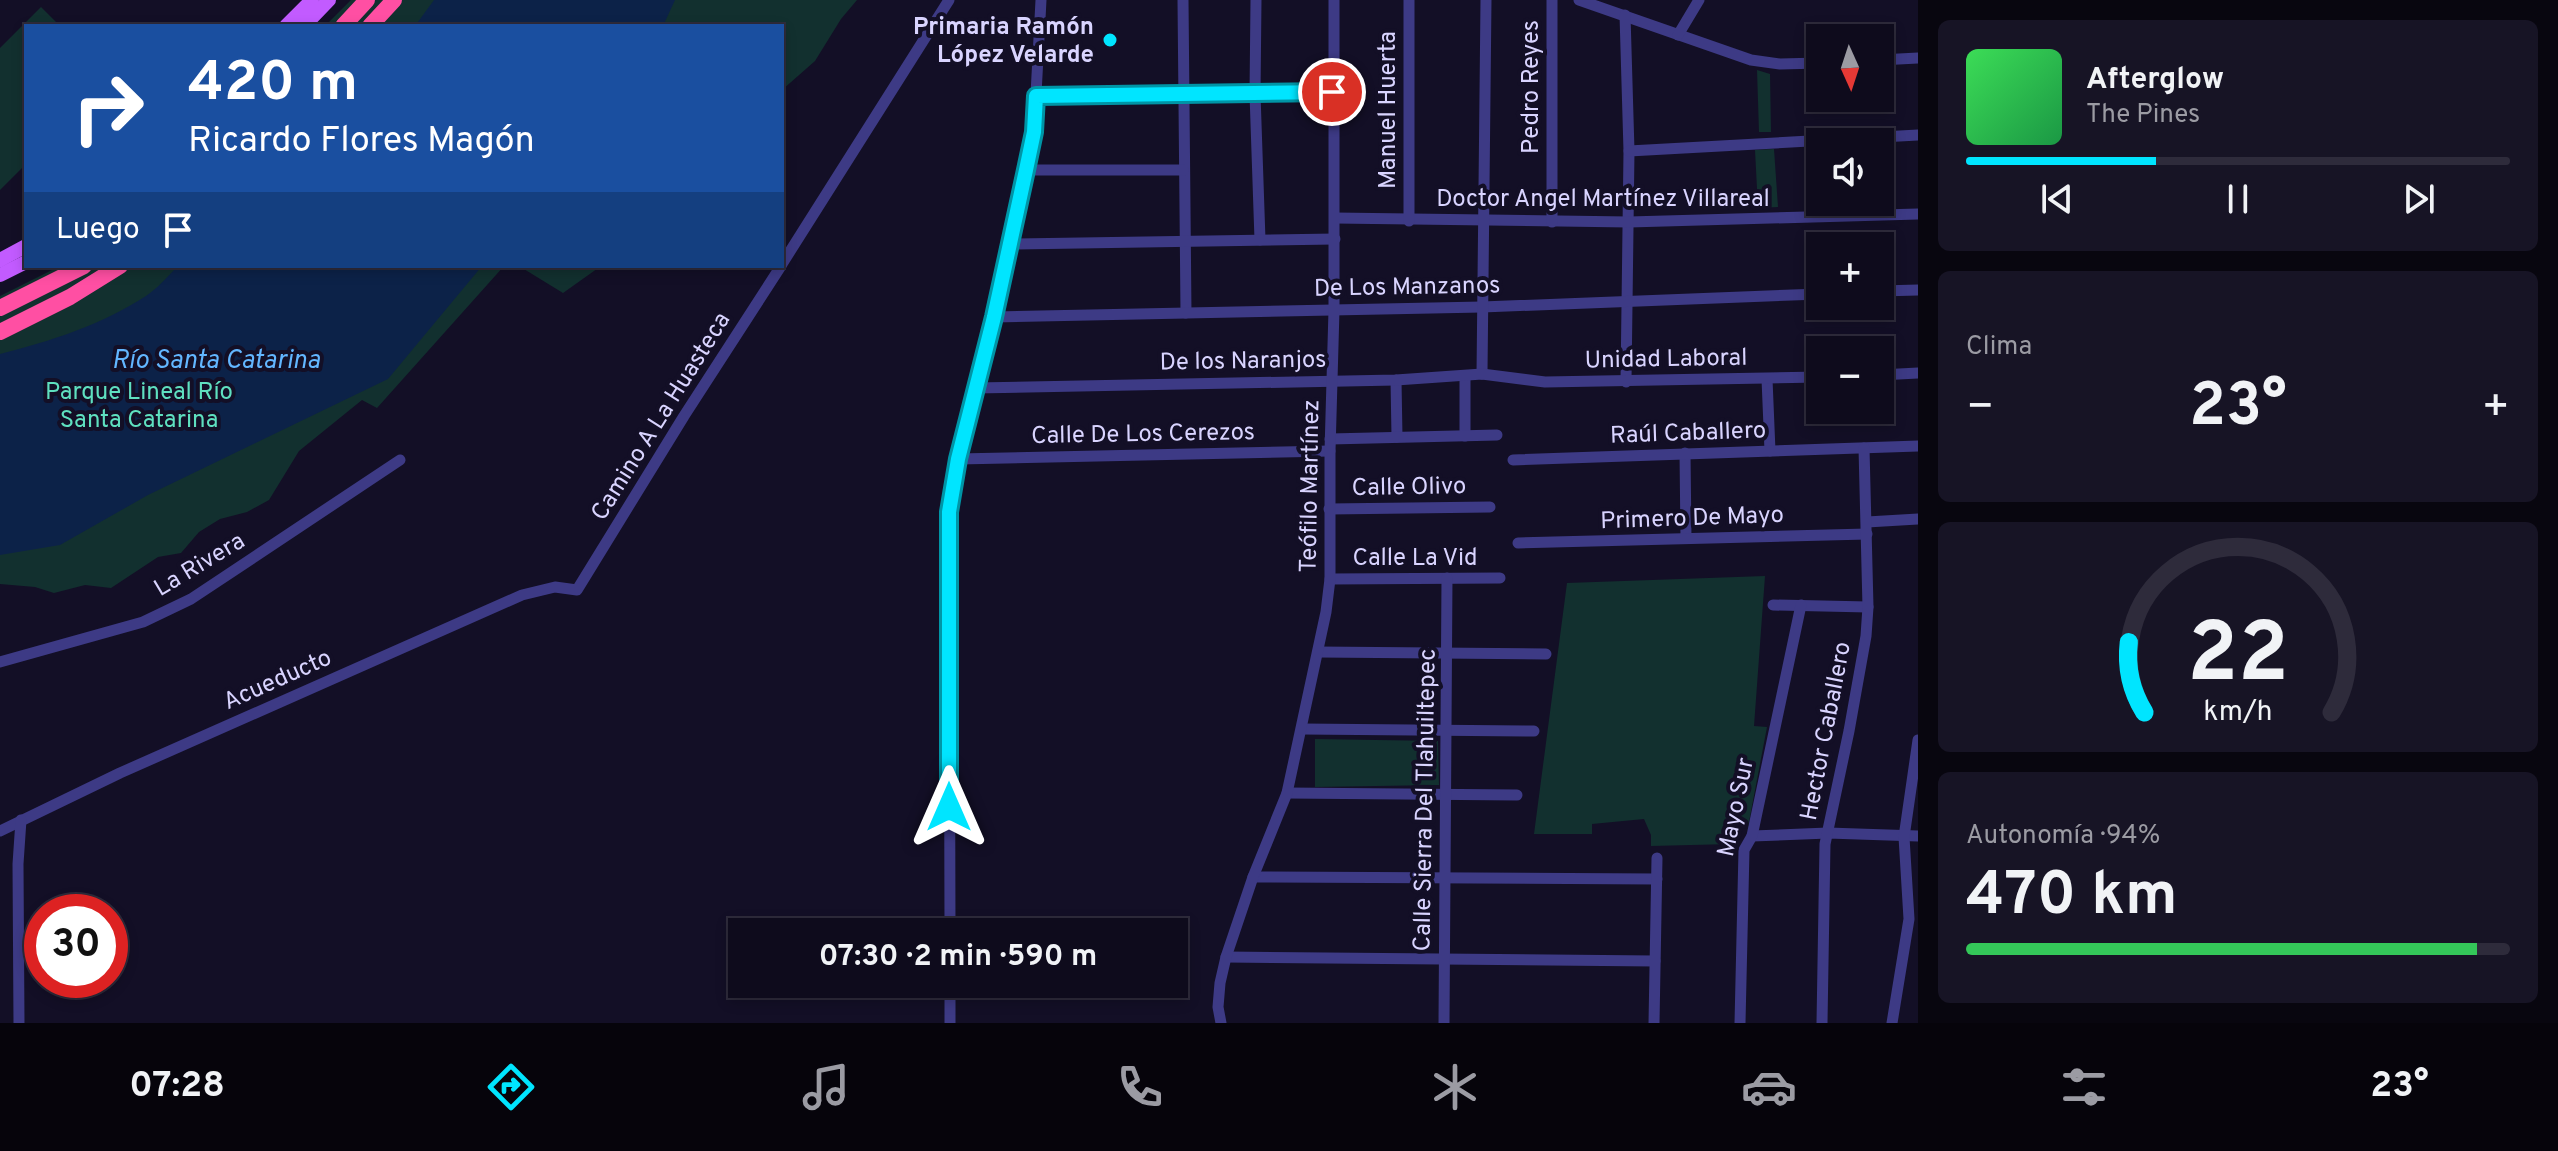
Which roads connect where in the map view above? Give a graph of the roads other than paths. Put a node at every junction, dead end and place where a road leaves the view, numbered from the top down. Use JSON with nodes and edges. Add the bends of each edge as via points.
{"nodes":[{"id":1,"x":312,"y":0,"type":"edge"},
{"id":2,"x":329,"y":0,"type":"edge"},
{"id":3,"x":367,"y":0,"type":"edge"},
{"id":4,"x":394,"y":0,"type":"edge"},
{"id":5,"x":949,"y":0,"type":"edge"},
{"id":6,"x":1041,"y":0,"type":"edge"},
{"id":7,"x":1183,"y":0,"type":"edge"},
{"id":8,"x":1256,"y":0,"type":"edge"},
{"id":9,"x":1334,"y":0,"type":"edge"},
{"id":10,"x":1409,"y":0,"type":"edge"},
{"id":11,"x":1486,"y":0,"type":"edge"},
{"id":12,"x":1552,"y":0,"type":"edge"},
{"id":13,"x":1579,"y":0,"type":"edge"},
{"id":14,"x":1699,"y":0,"type":"edge"},
{"id":15,"x":1625,"y":15,"type":"junction"},
{"id":16,"x":288,"y":24,"type":"edge"},
{"id":17,"x":306,"y":24,"type":"edge"},
{"id":18,"x":345,"y":24,"type":"edge"},
{"id":19,"x":372,"y":24,"type":"edge"},
{"id":20,"x":1678,"y":35,"type":"junction"},
{"id":21,"x":1918,"y":58,"type":"edge"},
{"id":22,"x":1894,"y":59,"type":"edge"},
{"id":23,"x":1806,"y":63,"type":"edge"},
{"id":24,"x":1332,"y":92,"type":"junction"},
{"id":25,"x":1184,"y":94,"type":"junction"},
{"id":26,"x":1255,"y":94,"type":"junction"},
{"id":27,"x":1036,"y":96,"type":"junction"},
{"id":28,"x":1918,"y":135,"type":"edge"},
{"id":29,"x":1629,"y":151,"type":"junction"},
{"id":30,"x":1026,"y":170,"type":"junction"},
{"id":31,"x":1183,"y":170,"type":"junction"},
{"id":32,"x":1918,"y":214,"type":"edge"},
{"id":33,"x":1335,"y":218,"type":"junction"},
{"id":34,"x":1409,"y":221,"type":"junction"},
{"id":35,"x":1482,"y":222,"type":"junction"},
{"id":36,"x":1552,"y":222,"type":"junction"},
{"id":37,"x":1629,"y":222,"type":"junction"},
{"id":38,"x":1335,"y":239,"type":"junction"},
{"id":39,"x":1260,"y":240,"type":"junction"},
{"id":40,"x":1184,"y":242,"type":"junction"},
{"id":41,"x":1010,"y":244,"type":"junction"},
{"id":42,"x":24,"y":247,"type":"edge"},
{"id":43,"x":0,"y":260,"type":"edge"},
{"id":44,"x":784,"y":262,"type":"edge"},
{"id":45,"x":24,"y":263,"type":"edge"},
{"id":46,"x":80,"y":268,"type":"edge"},
{"id":47,"x":117,"y":268,"type":"edge"},
{"id":48,"x":780,"y":268,"type":"edge"},
{"id":49,"x":0,"y":275,"type":"edge"},
{"id":50,"x":1918,"y":290,"type":"edge"},
{"id":51,"x":1894,"y":291,"type":"edge"},
{"id":52,"x":1806,"y":295,"type":"edge"},
{"id":53,"x":1627,"y":302,"type":"junction"},
{"id":54,"x":1482,"y":307,"type":"junction"},
{"id":55,"x":0,"y":308,"type":"edge"},
{"id":56,"x":1334,"y":310,"type":"junction"},
{"id":57,"x":1186,"y":313,"type":"junction"},
{"id":58,"x":994,"y":317,"type":"junction"},
{"id":59,"x":0,"y":332,"type":"edge"},
{"id":60,"x":1918,"y":373,"type":"edge"},
{"id":61,"x":1482,"y":374,"type":"junction"},
{"id":62,"x":1894,"y":374,"type":"edge"},
{"id":63,"x":1465,"y":377,"type":"junction"},
{"id":64,"x":1512,"y":377,"type":"joint"},
{"id":65,"x":1806,"y":378,"type":"edge"},
{"id":66,"x":1767,"y":379,"type":"junction"},
{"id":67,"x":1332,"y":380,"type":"junction"},
{"id":68,"x":1396,"y":380,"type":"junction"},
{"id":69,"x":1626,"y":382,"type":"junction"},
{"id":70,"x":975,"y":388,"type":"junction"},
{"id":71,"x":1497,"y":435,"type":"dead end"},
{"id":72,"x":1465,"y":436,"type":"junction"},
{"id":73,"x":1397,"y":437,"type":"junction"},
{"id":74,"x":1330,"y":445,"type":"junction"},
{"id":75,"x":1918,"y":446,"type":"edge"},
{"id":76,"x":1864,"y":448,"type":"junction"},
{"id":77,"x":1770,"y":451,"type":"junction"},
{"id":78,"x":1685,"y":453,"type":"junction"},
{"id":79,"x":958,"y":459,"type":"junction"},
{"id":80,"x":400,"y":460,"type":"dead end"},
{"id":81,"x":1513,"y":460,"type":"dead end"},
{"id":82,"x":1490,"y":507,"type":"dead end"},
{"id":83,"x":1329,"y":509,"type":"junction"},
{"id":84,"x":1918,"y":519,"type":"edge"},
{"id":85,"x":1867,"y":528,"type":"junction"},
{"id":86,"x":1686,"y":538,"type":"junction"},
{"id":87,"x":1518,"y":543,"type":"dead end"},
{"id":88,"x":1447,"y":578,"type":"junction"},
{"id":89,"x":1500,"y":578,"type":"dead end"},
{"id":90,"x":1330,"y":579,"type":"junction"},
{"id":91,"x":577,"y":590,"type":"joint"},
{"id":92,"x":1773,"y":605,"type":"dead end"},
{"id":93,"x":1801,"y":605,"type":"junction"},
{"id":94,"x":1868,"y":607,"type":"junction"},
{"id":95,"x":1318,"y":652,"type":"junction"},
{"id":96,"x":1448,"y":653,"type":"junction"},
{"id":97,"x":1546,"y":654,"type":"dead end"},
{"id":98,"x":0,"y":662,"type":"edge"},
{"id":99,"x":1302,"y":729,"type":"junction"},
{"id":100,"x":1447,"y":730,"type":"junction"},
{"id":101,"x":1534,"y":731,"type":"dead end"},
{"id":102,"x":1918,"y":740,"type":"edge"},
{"id":103,"x":1287,"y":793,"type":"junction"},
{"id":104,"x":1446,"y":794,"type":"junction"},
{"id":105,"x":1517,"y":795,"type":"dead end"},
{"id":106,"x":21,"y":820,"type":"junction"},
{"id":107,"x":0,"y":831,"type":"edge"},
{"id":108,"x":1828,"y":833,"type":"junction"},
{"id":109,"x":1752,"y":836,"type":"junction"},
{"id":110,"x":1918,"y":836,"type":"edge"},
{"id":111,"x":1904,"y":837,"type":"junction"},
{"id":112,"x":1657,"y":858,"type":"dead end"},
{"id":113,"x":1253,"y":877,"type":"junction"},
{"id":114,"x":1446,"y":879,"type":"junction"},
{"id":115,"x":1657,"y":879,"type":"junction"},
{"id":116,"x":950,"y":918,"type":"edge"},
{"id":117,"x":1914,"y":919,"type":"edge"},
{"id":118,"x":1226,"y":957,"type":"junction"},
{"id":119,"x":1444,"y":959,"type":"junction"},
{"id":120,"x":1655,"y":961,"type":"junction"},
{"id":121,"x":950,"y":998,"type":"edge"},
{"id":122,"x":19,"y":1023,"type":"edge"},
{"id":123,"x":950,"y":1023,"type":"edge"},
{"id":124,"x":1221,"y":1023,"type":"edge"},
{"id":125,"x":1444,"y":1023,"type":"edge"},
{"id":126,"x":1654,"y":1023,"type":"edge"},
{"id":127,"x":1740,"y":1023,"type":"edge"},
{"id":128,"x":1822,"y":1023,"type":"edge"},
{"id":129,"x":1892,"y":1023,"type":"edge"}],
"edges":[{"from":1,"to":16,"type":"main road"},
{"from":2,"to":17,"type":"main road"},
{"from":3,"to":18,"type":"highway"},
{"from":4,"to":19,"type":"highway"},
{"from":5,"to":44,"type":"street","name":"Camino A La Huasteca"},
{"from":6,"to":27,"type":"street"},
{"from":7,"to":25,"type":"street"},
{"from":8,"to":26,"type":"street"},
{"from":9,"to":24,"type":"street","name":"Teófilo Martínez"},
{"from":10,"to":34,"type":"street","name":"Manuel Huerta"},
{"from":11,"to":35,"type":"street"},
{"from":12,"to":36,"type":"street","name":"Pedro Reyes"},
{"from":13,"to":15,"type":"street"},
{"from":14,"to":20,"type":"street"},
{"from":15,"to":20,"type":"street"},
{"from":15,"to":29,"type":"street"},
{"from":20,"to":23,"type":"street","via":[[1766,63]]},
{"from":21,"to":22,"type":"street"},
{"from":24,"to":26,"type":"street"},
{"from":24,"to":33,"type":"street","name":"Teófilo Martínez"},
{"from":25,"to":26,"type":"street"},
{"from":25,"to":27,"type":"street"},
{"from":25,"to":31,"type":"street"},
{"from":26,"to":39,"type":"street"},
{"from":27,"to":30,"type":"street"},
{"from":28,"to":29,"type":"street"},
{"from":29,"to":37,"type":"street"},
{"from":30,"to":31,"type":"street"},
{"from":30,"to":41,"type":"street"},
{"from":31,"to":40,"type":"street"},
{"from":32,"to":37,"type":"street","name":"Doctor Angel Martínez Villareal"},
{"from":33,"to":34,"type":"street","name":"Doctor Angel Martínez Villareal"},
{"from":33,"to":38,"type":"street","name":"Teófilo Martínez"},
{"from":34,"to":35,"type":"street","name":"Doctor Angel Martínez Villareal"},
{"from":35,"to":36,"type":"street","name":"Doctor Angel Martínez Villareal"},
{"from":35,"to":54,"type":"street"},
{"from":36,"to":37,"type":"street","name":"Doctor Angel Martínez Villareal"},
{"from":37,"to":53,"type":"street"},
{"from":38,"to":39,"type":"street"},
{"from":38,"to":56,"type":"street","name":"Teófilo Martínez"},
{"from":39,"to":40,"type":"street"},
{"from":40,"to":41,"type":"street"},
{"from":40,"to":57,"type":"street"},
{"from":41,"to":58,"type":"street"},
{"from":42,"to":43,"type":"main road"},
{"from":45,"to":49,"type":"main road"},
{"from":46,"to":55,"type":"highway"},
{"from":47,"to":59,"type":"highway"},
{"from":48,"to":91,"type":"street","name":"Camino A La Huasteca"},
{"from":50,"to":51,"type":"street"},
{"from":52,"to":53,"type":"street","name":"De Los Manzanos"},
{"from":53,"to":54,"type":"street","name":"De Los Manzanos"},
{"from":53,"to":69,"type":"street"},
{"from":54,"to":56,"type":"street","name":"De Los Manzanos"},
{"from":54,"to":61,"type":"street"},
{"from":56,"to":57,"type":"street","name":"De Los Manzanos"},
{"from":56,"to":67,"type":"street","name":"Teófilo Martínez"},
{"from":57,"to":58,"type":"street","name":"De Los Manzanos"},
{"from":58,"to":70,"type":"street"},
{"from":60,"to":62,"type":"street"},
{"from":61,"to":63,"type":"street","name":"De los Naranjos"},
{"from":61,"to":64,"type":"street","name":"De los Naranjos"},
{"from":63,"to":68,"type":"street","name":"De los Naranjos"},
{"from":63,"to":72,"type":"street"},
{"from":64,"to":69,"type":"street","name":"Unidad Laboral"},
{"from":65,"to":66,"type":"street","name":"Unidad Laboral"},
{"from":66,"to":69,"type":"street","name":"Unidad Laboral"},
{"from":66,"to":77,"type":"street"},
{"from":67,"to":68,"type":"street","name":"De los Naranjos"},
{"from":67,"to":70,"type":"street","name":"De los Naranjos"},
{"from":67,"to":74,"type":"street","name":"Teófilo Martínez"},
{"from":68,"to":73,"type":"street"},
{"from":70,"to":79,"type":"street"},
{"from":71,"to":72,"type":"street","name":"Calle De Los Cerezos"},
{"from":72,"to":73,"type":"street","name":"Calle De Los Cerezos"},
{"from":73,"to":74,"type":"street","name":"Calle De Los Cerezos"},
{"from":74,"to":79,"type":"street","name":"Calle De Los Cerezos"},
{"from":74,"to":83,"type":"street","name":"Teófilo Martínez"},
{"from":75,"to":76,"type":"street","name":"Raúl Caballero"},
{"from":76,"to":77,"type":"street","name":"Raúl Caballero"},
{"from":76,"to":85,"type":"street","name":"Hector Caballero"},
{"from":77,"to":78,"type":"street","name":"Raúl Caballero"},
{"from":78,"to":81,"type":"street","name":"Raúl Caballero"},
{"from":78,"to":86,"type":"street"},
{"from":79,"to":116,"type":"street","via":[[949,512]]},
{"from":80,"to":98,"type":"street","name":"La Rivera","via":[[191,599],[143,622]]},
{"from":82,"to":83,"type":"street","name":"Calle Olivo"},
{"from":83,"to":90,"type":"street","name":"Teófilo Martínez"},
{"from":84,"to":85,"type":"street","name":"Primero De Mayo"},
{"from":85,"to":86,"type":"street","name":"Primero De Mayo"},
{"from":85,"to":94,"type":"street","name":"Hector Caballero"},
{"from":86,"to":87,"type":"street","name":"Primero De Mayo"},
{"from":88,"to":89,"type":"street","name":"Calle La Vid"},
{"from":88,"to":90,"type":"street","name":"Calle La Vid"},
{"from":88,"to":96,"type":"street","name":"Calle Sierra Del Tlahuiltepec"},
{"from":90,"to":95,"type":"street","name":"Teófilo Martínez"},
{"from":91,"to":106,"type":"street","name":"Acueducto","via":[[555,587],[522,595]]},
{"from":92,"to":93,"type":"street"},
{"from":93,"to":94,"type":"street"},
{"from":93,"to":109,"type":"street","name":"Mayo Sur"},
{"from":94,"to":108,"type":"street","name":"Hector Caballero"},
{"from":95,"to":96,"type":"street"},
{"from":95,"to":99,"type":"street","name":"Teófilo Martínez"},
{"from":96,"to":97,"type":"street"},
{"from":96,"to":100,"type":"street","name":"Calle Sierra Del Tlahuiltepec"},
{"from":99,"to":100,"type":"street"},
{"from":99,"to":103,"type":"street","name":"Teófilo Martínez"},
{"from":100,"to":101,"type":"street"},
{"from":100,"to":104,"type":"street","name":"Calle Sierra Del Tlahuiltepec"},
{"from":102,"to":111,"type":"street"},
{"from":103,"to":104,"type":"street"},
{"from":103,"to":113,"type":"street","name":"Teófilo Martínez"},
{"from":104,"to":105,"type":"street"},
{"from":104,"to":114,"type":"street","name":"Calle Sierra Del Tlahuiltepec"},
{"from":106,"to":107,"type":"street","name":"Acueducto"},
{"from":106,"to":122,"type":"street"},
{"from":108,"to":109,"type":"street"},
{"from":108,"to":111,"type":"street"},
{"from":108,"to":128,"type":"street","name":"Hector Caballero"},
{"from":109,"to":127,"type":"street","name":"Mayo Sur","via":[[1744,850]]},
{"from":110,"to":111,"type":"street"},
{"from":111,"to":117,"type":"street"},
{"from":112,"to":115,"type":"street"},
{"from":113,"to":114,"type":"street"},
{"from":113,"to":118,"type":"street","name":"Teófilo Martínez"},
{"from":114,"to":115,"type":"street"},
{"from":114,"to":119,"type":"street","name":"Calle Sierra Del Tlahuiltepec"},
{"from":115,"to":120,"type":"street"},
{"from":117,"to":129,"type":"street"},
{"from":118,"to":119,"type":"street"},
{"from":118,"to":124,"type":"street","name":"Teófilo Martínez","via":[[1220,983]]},
{"from":119,"to":120,"type":"street"},
{"from":119,"to":125,"type":"street","name":"Calle Sierra Del Tlahuiltepec"},
{"from":120,"to":126,"type":"street"},
{"from":121,"to":123,"type":"street"}]}
